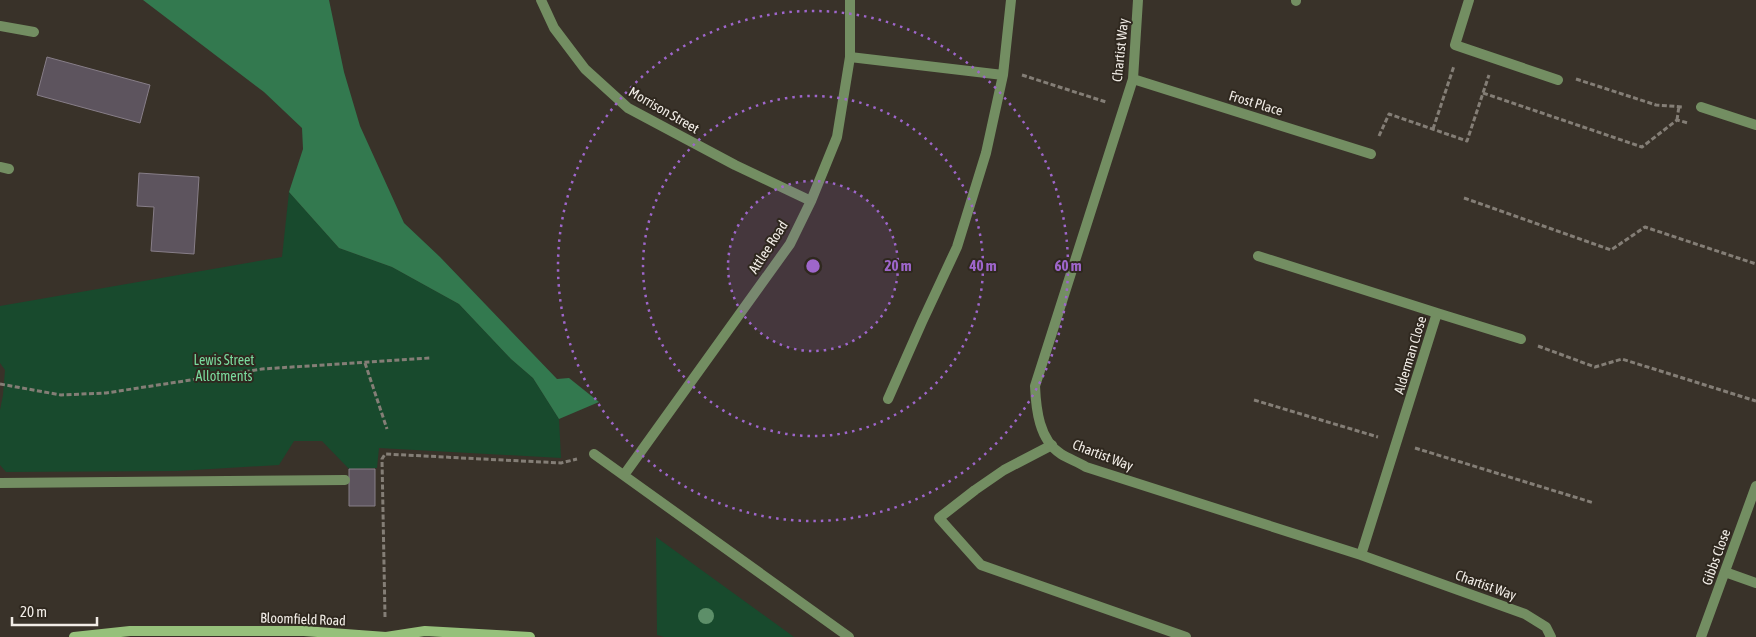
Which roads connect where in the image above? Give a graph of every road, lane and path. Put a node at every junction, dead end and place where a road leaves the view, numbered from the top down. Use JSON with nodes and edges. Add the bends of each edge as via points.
{"nodes":[{"id":1,"x":541,"y":0,"type":"edge"},
{"id":2,"x":850,"y":0,"type":"edge"},
{"id":3,"x":1012,"y":0,"type":"edge"},
{"id":4,"x":1138,"y":0,"type":"edge"},
{"id":5,"x":1469,"y":0,"type":"edge"},
{"id":6,"x":0,"y":26,"type":"edge"},
{"id":7,"x":34,"y":32,"type":"dead end"},
{"id":8,"x":1460,"y":47,"type":"junction"},
{"id":9,"x":850,"y":57,"type":"junction"},
{"id":10,"x":1494,"y":58,"type":"junction"},
{"id":11,"x":1003,"y":75,"type":"junction"},
{"id":12,"x":1133,"y":79,"type":"junction"},
{"id":13,"x":1558,"y":80,"type":"joint"},
{"id":14,"x":1483,"y":93,"type":"junction"},
{"id":15,"x":1098,"y":100,"type":"dead end"},
{"id":16,"x":1679,"y":106,"type":"junction"},
{"id":17,"x":1700,"y":107,"type":"joint"},
{"id":18,"x":1677,"y":120,"type":"junction"},
{"id":19,"x":1695,"y":125,"type":"dead end"},
{"id":20,"x":1756,"y":125,"type":"edge"},
{"id":21,"x":1433,"y":129,"type":"junction"},
{"id":22,"x":1371,"y":154,"type":"joint"},
{"id":23,"x":1464,"y":198,"type":"dead end"},
{"id":24,"x":811,"y":201,"type":"junction"},
{"id":25,"x":1258,"y":256,"type":"dead end"},
{"id":26,"x":1756,"y":264,"type":"edge"},
{"id":27,"x":1437,"y":313,"type":"junction"},
{"id":28,"x":1521,"y":339,"type":"joint"},
{"id":29,"x":430,"y":358,"type":"dead end"},
{"id":30,"x":365,"y":363,"type":"junction"},
{"id":31,"x":0,"y":384,"type":"edge"},
{"id":32,"x":888,"y":399,"type":"dead end"},
{"id":33,"x":1254,"y":400,"type":"dead end"},
{"id":34,"x":1756,"y":401,"type":"edge"},
{"id":35,"x":387,"y":429,"type":"dead end"},
{"id":36,"x":1397,"y":442,"type":"junction"},
{"id":37,"x":1052,"y":445,"type":"junction"},
{"id":38,"x":594,"y":454,"type":"joint"},
{"id":39,"x":624,"y":475,"type":"junction"},
{"id":40,"x":345,"y":480,"type":"dead end"},
{"id":41,"x":0,"y":483,"type":"edge"},
{"id":42,"x":1756,"y":486,"type":"edge"},
{"id":43,"x":1594,"y":503,"type":"dead end"},
{"id":44,"x":1361,"y":555,"type":"junction"},
{"id":45,"x":1725,"y":572,"type":"junction"},
{"id":46,"x":1756,"y":584,"type":"edge"},
{"id":47,"x":304,"y":634,"type":"edge"},
{"id":48,"x":74,"y":637,"type":"edge"},
{"id":49,"x":386,"y":637,"type":"edge"},
{"id":50,"x":530,"y":637,"type":"edge"},
{"id":51,"x":849,"y":637,"type":"edge"},
{"id":52,"x":1186,"y":637,"type":"edge"},
{"id":53,"x":1552,"y":637,"type":"edge"},
{"id":54,"x":1701,"y":637,"type":"edge"}],
"edges":[{"from":1,"to":24,"type":"street","name":"Morrison Street","via":[[554,28],[585,69],[628,108]]},
{"from":2,"to":9,"type":"street","name":"Attlee Road"},
{"from":3,"to":11,"type":"street"},
{"from":4,"to":12,"type":"street","name":"Chartist Way"},
{"from":5,"to":8,"type":"street","via":[[1455,45]]},
{"from":6,"to":7,"type":"street"},
{"from":8,"to":10,"type":"street"},
{"from":8,"to":21,"type":"path"},
{"from":9,"to":11,"type":"street"},
{"from":9,"to":24,"type":"street","name":"Attlee Road","via":[[837,137]]},
{"from":10,"to":13,"type":"street"},
{"from":10,"to":14,"type":"path"},
{"from":11,"to":15,"type":"path","via":[[1009,70]]},
{"from":11,"to":32,"type":"street","via":[[986,153],[958,247]]},
{"from":12,"to":22,"type":"street","name":"Frost Place"},
{"from":12,"to":37,"type":"street","name":"Chartist Way","via":[[1035,386],[1036,412]]},
{"from":13,"to":16,"type":"path","via":[[1576,78],[1656,105]]},
{"from":14,"to":18,"type":"path","via":[[1642,147]]},
{"from":14,"to":21,"type":"path","via":[[1468,141]]},
{"from":16,"to":17,"type":"path"},
{"from":16,"to":18,"type":"path"},
{"from":17,"to":20,"type":"street"},
{"from":18,"to":19,"type":"path"},
{"from":21,"to":22,"type":"path","via":[[1388,114]]},
{"from":23,"to":26,"type":"path","via":[[1611,250],[1645,227]]},
{"from":24,"to":39,"type":"street","name":"Attlee Road","via":[[790,244]]},
{"from":25,"to":27,"type":"street","name":"Alderman Close"},
{"from":27,"to":28,"type":"street"},
{"from":27,"to":36,"type":"street","name":"Alderman Close"},
{"from":28,"to":34,"type":"path","via":[[1595,367],[1622,359]]},
{"from":29,"to":30,"type":"path"},
{"from":30,"to":31,"type":"path","via":[[262,369],[106,393],[61,396]]},
{"from":30,"to":35,"type":"path"},
{"from":33,"to":36,"type":"path"},
{"from":36,"to":43,"type":"path"},
{"from":36,"to":44,"type":"street","name":"Alderman Close"},
{"from":37,"to":44,"type":"street","name":"Chartist Way","via":[[1059,453],[1086,466]]},
{"from":37,"to":52,"type":"street","via":[[1004,470],[939,518],[982,564]]},
{"from":38,"to":39,"type":"street"},
{"from":38,"to":49,"type":"path","via":[[561,463],[385,454],[382,459]]},
{"from":39,"to":51,"type":"street"},
{"from":40,"to":41,"type":"street"},
{"from":42,"to":45,"type":"street","name":"Gibbs Close"},
{"from":44,"to":53,"type":"street","name":"Chartist Way","via":[[1525,614],[1546,627]]},
{"from":45,"to":46,"type":"street"},
{"from":45,"to":54,"type":"street","name":"Gibbs Close"},
{"from":47,"to":48,"type":"street","name":"Bloomfield Road","via":[[130,631]]},
{"from":47,"to":49,"type":"street","name":"Bloomfield Road"},
{"from":49,"to":50,"type":"street","name":"Bloomfield Road","via":[[425,631]]}]}
